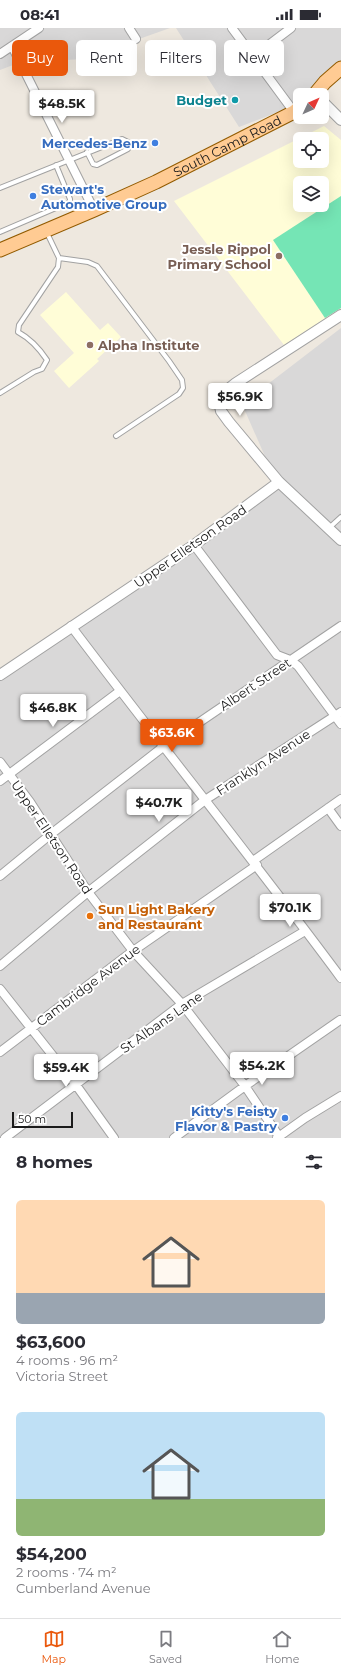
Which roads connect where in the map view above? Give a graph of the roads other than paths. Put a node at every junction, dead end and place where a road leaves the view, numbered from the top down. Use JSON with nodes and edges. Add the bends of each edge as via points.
{"nodes":[{"id":1,"x":39,"y":28,"type":"edge"},
{"id":2,"x":129,"y":28,"type":"edge"},
{"id":3,"x":232,"y":28,"type":"edge"},
{"id":4,"x":291,"y":28,"type":"edge"},
{"id":5,"x":136,"y":39,"type":"dead end"},
{"id":6,"x":21,"y":40,"type":"edge"},
{"id":7,"x":241,"y":40,"type":"edge"},
{"id":8,"x":275,"y":40,"type":"edge"},
{"id":9,"x":12,"y":46,"type":"edge"},
{"id":10,"x":0,"y":54,"type":"edge"},
{"id":11,"x":341,"y":68,"type":"edge"},
{"id":12,"x":27,"y":76,"type":"edge"},
{"id":13,"x":270,"y":76,"type":"edge"},
{"id":14,"x":341,"y":77,"type":"edge"},
{"id":15,"x":322,"y":88,"type":"edge"},
{"id":16,"x":327,"y":88,"type":"edge"},
{"id":17,"x":293,"y":104,"type":"edge"},
{"id":18,"x":329,"y":108,"type":"edge"},
{"id":19,"x":293,"y":111,"type":"edge"},
{"id":20,"x":341,"y":120,"type":"edge"},
{"id":21,"x":87,"y":152,"type":"junction"},
{"id":22,"x":69,"y":160,"type":"junction"},
{"id":23,"x":56,"y":165,"type":"junction"},
{"id":24,"x":0,"y":188,"type":"edge"},
{"id":25,"x":94,"y":210,"type":"junction"},
{"id":26,"x":46,"y":230,"type":"junction"},
{"id":27,"x":0,"y":232,"type":"edge"},
{"id":28,"x":0,"y":250,"type":"edge"},
{"id":29,"x":59,"y":258,"type":"junction"},
{"id":30,"x":341,"y":315,"type":"edge"},
{"id":31,"x":0,"y":393,"type":"edge"},
{"id":32,"x":116,"y":436,"type":"dead end"},
{"id":33,"x":279,"y":482,"type":"junction"},
{"id":34,"x":341,"y":517,"type":"edge"},
{"id":35,"x":329,"y":529,"type":"junction"},
{"id":36,"x":341,"y":540,"type":"edge"},
{"id":37,"x":194,"y":545,"type":"junction"},
{"id":38,"x":71,"y":626,"type":"junction"},
{"id":39,"x":341,"y":626,"type":"edge"},
{"id":40,"x":290,"y":660,"type":"junction"},
{"id":41,"x":2,"y":671,"type":"edge"},
{"id":42,"x":120,"y":691,"type":"junction"},
{"id":43,"x":338,"y":714,"type":"edge"},
{"id":44,"x":341,"y":724,"type":"edge"},
{"id":45,"x":163,"y":747,"type":"junction"},
{"id":46,"x":0,"y":762,"type":"edge"},
{"id":47,"x":9,"y":773,"type":"junction"},
{"id":48,"x":0,"y":781,"type":"edge"},
{"id":49,"x":341,"y":799,"type":"edge"},
{"id":50,"x":205,"y":800,"type":"junction"},
{"id":51,"x":328,"y":808,"type":"junction"},
{"id":52,"x":341,"y":826,"type":"edge"},
{"id":53,"x":51,"y":834,"type":"junction"},
{"id":54,"x":255,"y":863,"type":"junction"},
{"id":55,"x":0,"y":876,"type":"edge"},
{"id":56,"x":88,"y":892,"type":"junction"},
{"id":57,"x":305,"y":931,"type":"junction"},
{"id":58,"x":133,"y":951,"type":"junction"},
{"id":59,"x":341,"y":962,"type":"edge"},
{"id":60,"x":0,"y":966,"type":"edge"},
{"id":61,"x":333,"y":968,"type":"junction"},
{"id":62,"x":341,"y":978,"type":"edge"},
{"id":63,"x":0,"y":989,"type":"edge"},
{"id":64,"x":182,"y":1004,"type":"junction"},
{"id":65,"x":340,"y":1020,"type":"dead end"},
{"id":66,"x":30,"y":1028,"type":"junction"},
{"id":67,"x":0,"y":1052,"type":"edge"},
{"id":68,"x":76,"y":1084,"type":"junction"},
{"id":69,"x":245,"y":1086,"type":"junction"},
{"id":70,"x":341,"y":1096,"type":"edge"},
{"id":71,"x":5,"y":1138,"type":"edge"},
{"id":72,"x":114,"y":1138,"type":"edge"},
{"id":73,"x":174,"y":1138,"type":"edge"},
{"id":74,"x":279,"y":1138,"type":"edge"}],
"edges":[{"from":1,"to":6,"type":"street"},
{"from":2,"to":5,"type":"street"},
{"from":3,"to":7,"type":"street"},
{"from":4,"to":8,"type":"street"},
{"from":9,"to":10,"type":"street"},
{"from":11,"to":15,"type":"main road"},
{"from":12,"to":22,"type":"street"},
{"from":13,"to":17,"type":"street"},
{"from":14,"to":16,"type":"main road"},
{"from":18,"to":20,"type":"street"},
{"from":19,"to":25,"type":"main road","name":"South Camp Road","via":[[156,182]]},
{"from":21,"to":21,"type":"lane","via":[[93,164],[97,165],[124,152],[128,149],[128,142],[122,139]]},
{"from":21,"to":22,"type":"lane"},
{"from":22,"to":23,"type":"lane"},
{"from":22,"to":25,"type":"street"},
{"from":23,"to":24,"type":"lane"},
{"from":23,"to":27,"type":"lane","via":[[70,202]]},
{"from":25,"to":26,"type":"main road","name":"South Camp Road"},
{"from":26,"to":28,"type":"main road","name":"South Camp Road"},
{"from":26,"to":29,"type":"lane"},
{"from":29,"to":31,"type":"lane","via":[[58,267],[19,325],[18,332],[28,337],[47,360],[42,369]]},
{"from":29,"to":32,"type":"lane","via":[[88,262],[100,269],[182,380],[183,388],[179,394]]},
{"from":30,"to":33,"type":"street","via":[[236,384],[219,400],[221,411],[229,422]]},
{"from":33,"to":35,"type":"street"},
{"from":33,"to":37,"type":"street","name":"Upper Elletson Road"},
{"from":34,"to":35,"type":"lane"},
{"from":35,"to":36,"type":"street"},
{"from":37,"to":38,"type":"street","name":"Upper Elletson Road"},
{"from":37,"to":40,"type":"street","via":[[277,655]]},
{"from":38,"to":41,"type":"street","name":"Upper Elletson Road"},
{"from":38,"to":42,"type":"street"},
{"from":39,"to":40,"type":"street","name":"Albert Street"},
{"from":40,"to":43,"type":"street"},
{"from":40,"to":45,"type":"street","name":"Albert Street"},
{"from":42,"to":45,"type":"street"},
{"from":42,"to":47,"type":"street"},
{"from":43,"to":44,"type":"street"},
{"from":43,"to":50,"type":"street","name":"Franklyn Avenue"},
{"from":45,"to":50,"type":"street"},
{"from":45,"to":53,"type":"street","name":"Albert Street"},
{"from":46,"to":47,"type":"street","name":"Upper Elletson Road"},
{"from":47,"to":48,"type":"street"},
{"from":47,"to":53,"type":"street","name":"Upper Elletson Road"},
{"from":49,"to":51,"type":"street","name":"Cambridge Avenue"},
{"from":50,"to":54,"type":"street"},
{"from":50,"to":56,"type":"street","name":"Franklyn Avenue"},
{"from":51,"to":52,"type":"street"},
{"from":51,"to":54,"type":"street","name":"Cambridge Avenue"},
{"from":53,"to":55,"type":"street","name":"Albert Street"},
{"from":53,"to":56,"type":"street","name":"Upper Elletson Road"},
{"from":54,"to":57,"type":"street"},
{"from":54,"to":58,"type":"street","name":"Cambridge Avenue"},
{"from":56,"to":58,"type":"street","name":"Upper Elletson Road"},
{"from":56,"to":60,"type":"street","name":"Franklyn Avenue"},
{"from":57,"to":61,"type":"street"},
{"from":57,"to":64,"type":"street","name":"St Albans Lane"},
{"from":58,"to":64,"type":"street","name":"Upper Elletson Road"},
{"from":58,"to":66,"type":"street","name":"Cambridge Avenue"},
{"from":59,"to":61,"type":"street"},
{"from":61,"to":62,"type":"street"},
{"from":63,"to":66,"type":"street"},
{"from":64,"to":68,"type":"street","name":"St Albans Lane"},
{"from":64,"to":69,"type":"street","name":"Upper Elletson Road"},
{"from":65,"to":69,"type":"street"},
{"from":66,"to":67,"type":"street","name":"Cambridge Avenue"},
{"from":66,"to":68,"type":"street"},
{"from":68,"to":71,"type":"street","name":"St Albans Lane"},
{"from":68,"to":72,"type":"street"},
{"from":69,"to":73,"type":"street"},
{"from":69,"to":74,"type":"street","name":"Upper Elletson Road"},
{"from":70,"to":74,"type":"street"}]}
